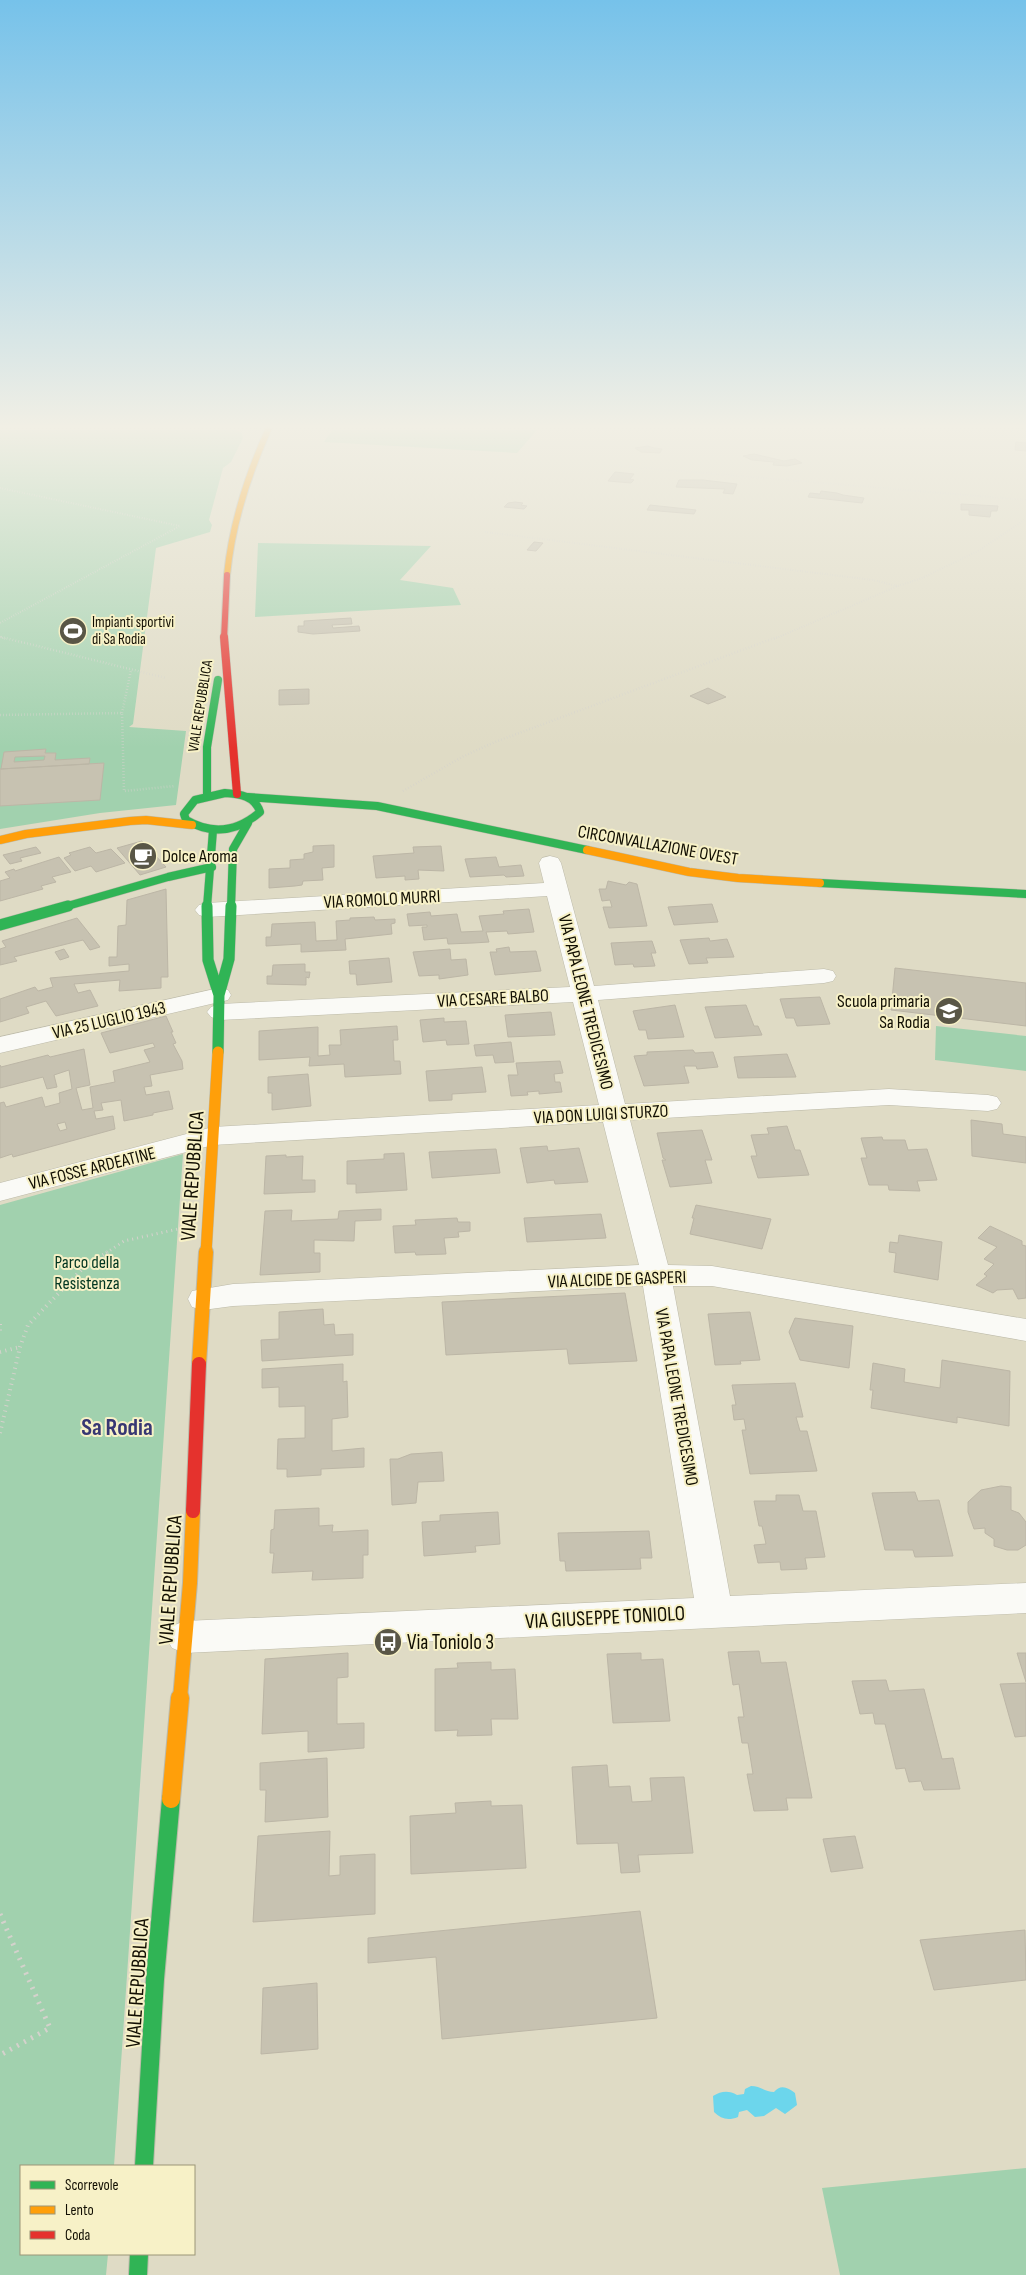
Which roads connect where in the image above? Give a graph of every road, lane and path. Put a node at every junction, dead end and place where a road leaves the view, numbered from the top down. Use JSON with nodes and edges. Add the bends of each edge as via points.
{"nodes":[{"id":1,"x":161,"y":536,"type":"edge"},
{"id":2,"x":232,"y":536,"type":"edge"},
{"id":3,"x":519,"y":536,"type":"edge"},
{"id":4,"x":1000,"y":536,"type":"edge"},
{"id":5,"x":898,"y":586,"type":"junction"},
{"id":6,"x":0,"y":624,"type":"edge"},
{"id":7,"x":0,"y":637,"type":"edge"},
{"id":8,"x":224,"y":650,"type":"junction"},
{"id":9,"x":131,"y":670,"type":"junction"},
{"id":10,"x":166,"y":678,"type":"dead end"},
{"id":11,"x":122,"y":713,"type":"junction"},
{"id":12,"x":0,"y":715,"type":"edge"},
{"id":13,"x":177,"y":786,"type":"dead end"},
{"id":14,"x":242,"y":795,"type":"junction"},
{"id":15,"x":207,"y":796,"type":"junction"},
{"id":16,"x":192,"y":802,"type":"junction"},
{"id":17,"x":364,"y":805,"type":"junction"},
{"id":18,"x":377,"y":806,"type":"junction"},
{"id":19,"x":302,"y":812,"type":"dead end"},
{"id":20,"x":270,"y":816,"type":"dead end"},
{"id":21,"x":146,"y":820,"type":"junction"},
{"id":22,"x":248,"y":823,"type":"junction"},
{"id":23,"x":192,"y":825,"type":"junction"},
{"id":24,"x":213,"y":830,"type":"junction"},
{"id":25,"x":0,"y":840,"type":"edge"},
{"id":26,"x":212,"y":868,"type":"junction"},
{"id":27,"x":553,"y":876,"type":"joint"},
{"id":28,"x":1026,"y":894,"type":"edge"},
{"id":29,"x":230,"y":908,"type":"junction"},
{"id":30,"x":207,"y":910,"type":"junction"},
{"id":31,"x":0,"y":925,"type":"edge"},
{"id":32,"x":824,"y":976,"type":"dead end"},
{"id":33,"x":583,"y":994,"type":"junction"},
{"id":34,"x":220,"y":1004,"type":"junction"},
{"id":35,"x":0,"y":1046,"type":"edge"},
{"id":36,"x":988,"y":1103,"type":"dead end"},
{"id":37,"x":614,"y":1114,"type":"junction"},
{"id":38,"x":213,"y":1136,"type":"junction"},
{"id":39,"x":0,"y":1192,"type":"edge"},
{"id":40,"x":184,"y":1228,"type":"dead end"},
{"id":41,"x":656,"y":1275,"type":"junction"},
{"id":42,"x":203,"y":1299,"type":"junction"},
{"id":43,"x":0,"y":1324,"type":"edge"},
{"id":44,"x":1026,"y":1330,"type":"edge"},
{"id":45,"x":0,"y":1334,"type":"edge"},
{"id":46,"x":20,"y":1347,"type":"junction"},
{"id":47,"x":0,"y":1352,"type":"edge"},
{"id":48,"x":0,"y":1433,"type":"edge"},
{"id":49,"x":1026,"y":1598,"type":"edge"},
{"id":50,"x":715,"y":1612,"type":"junction"},
{"id":51,"x":185,"y":1637,"type":"junction"},
{"id":52,"x":0,"y":1914,"type":"edge"},
{"id":53,"x":0,"y":2055,"type":"edge"},
{"id":54,"x":144,"y":2165,"type":"edge"},
{"id":55,"x":139,"y":2255,"type":"edge"},
{"id":56,"x":138,"y":2275,"type":"edge"}],
"edges":[{"from":1,"to":6,"type":"path"},
{"from":2,"to":8,"type":"street","name":"VIALE REPUBBLICA"},
{"from":3,"to":5,"type":"path","via":[[873,580]]},
{"from":4,"to":5,"type":"path","via":[[978,551]]},
{"from":5,"to":18,"type":"path","via":[[763,643],[495,742],[462,757]]},
{"from":7,"to":9,"type":"path"},
{"from":8,"to":14,"type":"street","name":"VIALE REPUBBLICA","via":[[233,769]]},
{"from":8,"to":15,"type":"street","name":"VIALE REPUBBLICA","via":[[210,718]]},
{"from":9,"to":10,"type":"path"},
{"from":9,"to":11,"type":"path"},
{"from":11,"to":12,"type":"path"},
{"from":11,"to":13,"type":"path","via":[[124,791]]},
{"from":14,"to":15,"type":"street"},
{"from":14,"to":17,"type":"street","via":[[268,800]]},
{"from":14,"to":22,"type":"street","name":"VIALE REPUBBLICA","via":[[260,806],[260,812]]},
{"from":15,"to":16,"type":"street"},
{"from":16,"to":21,"type":"street"},
{"from":16,"to":23,"type":"street","via":[[184,814]]},
{"from":17,"to":18,"type":"street","name":"CIRCONVALLAZIONE OVEST"},
{"from":17,"to":19,"type":"street"},
{"from":18,"to":28,"type":"street","name":"CIRCONVALLAZIONE OVEST","via":[[689,872],[738,878]]},
{"from":20,"to":22,"type":"street"},
{"from":21,"to":23,"type":"street"},
{"from":21,"to":25,"type":"street"},
{"from":22,"to":24,"type":"street","via":[[226,830]]},
{"from":22,"to":29,"type":"street","name":"VIALE REPUBBLICA","via":[[233,849]]},
{"from":23,"to":24,"type":"street"},
{"from":24,"to":26,"type":"street","name":"VIALE REPUBBLICA"},
{"from":26,"to":30,"type":"street","name":"VIALE REPUBBLICA"},
{"from":26,"to":31,"type":"street","via":[[168,877]]},
{"from":27,"to":29,"type":"street","name":"VIA ROMOLO MURRI"},
{"from":27,"to":33,"type":"street","name":"VIA PAPA LEONE TREDICESIMO"},
{"from":29,"to":30,"type":"street","name":"VIA ROMOLO MURRI"},
{"from":29,"to":34,"type":"street","name":"VIALE REPUBBLICA","via":[[229,959]]},
{"from":30,"to":34,"type":"street","name":"VIALE REPUBBLICA","via":[[208,960]]},
{"from":32,"to":33,"type":"street","name":"VIA CESARE BALBO"},
{"from":33,"to":34,"type":"street","name":"VIA CESARE BALBO"},
{"from":33,"to":37,"type":"street","name":"VIA PAPA LEONE TREDICESIMO"},
{"from":34,"to":35,"type":"street","name":"VIA 25 LUGLIO 1943"},
{"from":34,"to":38,"type":"street","name":"VIALE REPUBBLICA"},
{"from":36,"to":37,"type":"street","name":"VIA DON LUIGI STURZO","via":[[889,1097]]},
{"from":37,"to":38,"type":"street","name":"VIA DON LUIGI STURZO"},
{"from":37,"to":41,"type":"street","name":"VIA PAPA LEONE TREDICESIMO"},
{"from":38,"to":39,"type":"street","name":"VIA FOSSE ARDEATINE"},
{"from":38,"to":42,"type":"street","name":"VIALE REPUBBLICA"},
{"from":40,"to":46,"type":"path","via":[[124,1241],[83,1268],[28,1325]]},
{"from":41,"to":42,"type":"street","name":"VIA ALCIDE DE GASPERI"},
{"from":41,"to":44,"type":"street","name":"VIA ALCIDE DE GASPERI","via":[[712,1276]]},
{"from":41,"to":50,"type":"street","name":"VIA PAPA LEONE TREDICESIMO"},
{"from":42,"to":51,"type":"street","name":"VIALE REPUBBLICA"},
{"from":43,"to":45,"type":"path"},
{"from":46,"to":47,"type":"path"},
{"from":46,"to":48,"type":"path"},
{"from":49,"to":50,"type":"street","name":"VIA GIUSEPPE TONIOLO"},
{"from":50,"to":51,"type":"street","name":"VIA GIUSEPPE TONIOLO"},
{"from":51,"to":54,"type":"street","name":"VIALE REPUBBLICA","via":[[155,1979]]},
{"from":52,"to":53,"type":"path","via":[[50,2028]]},
{"from":55,"to":56,"type":"street"}]}
